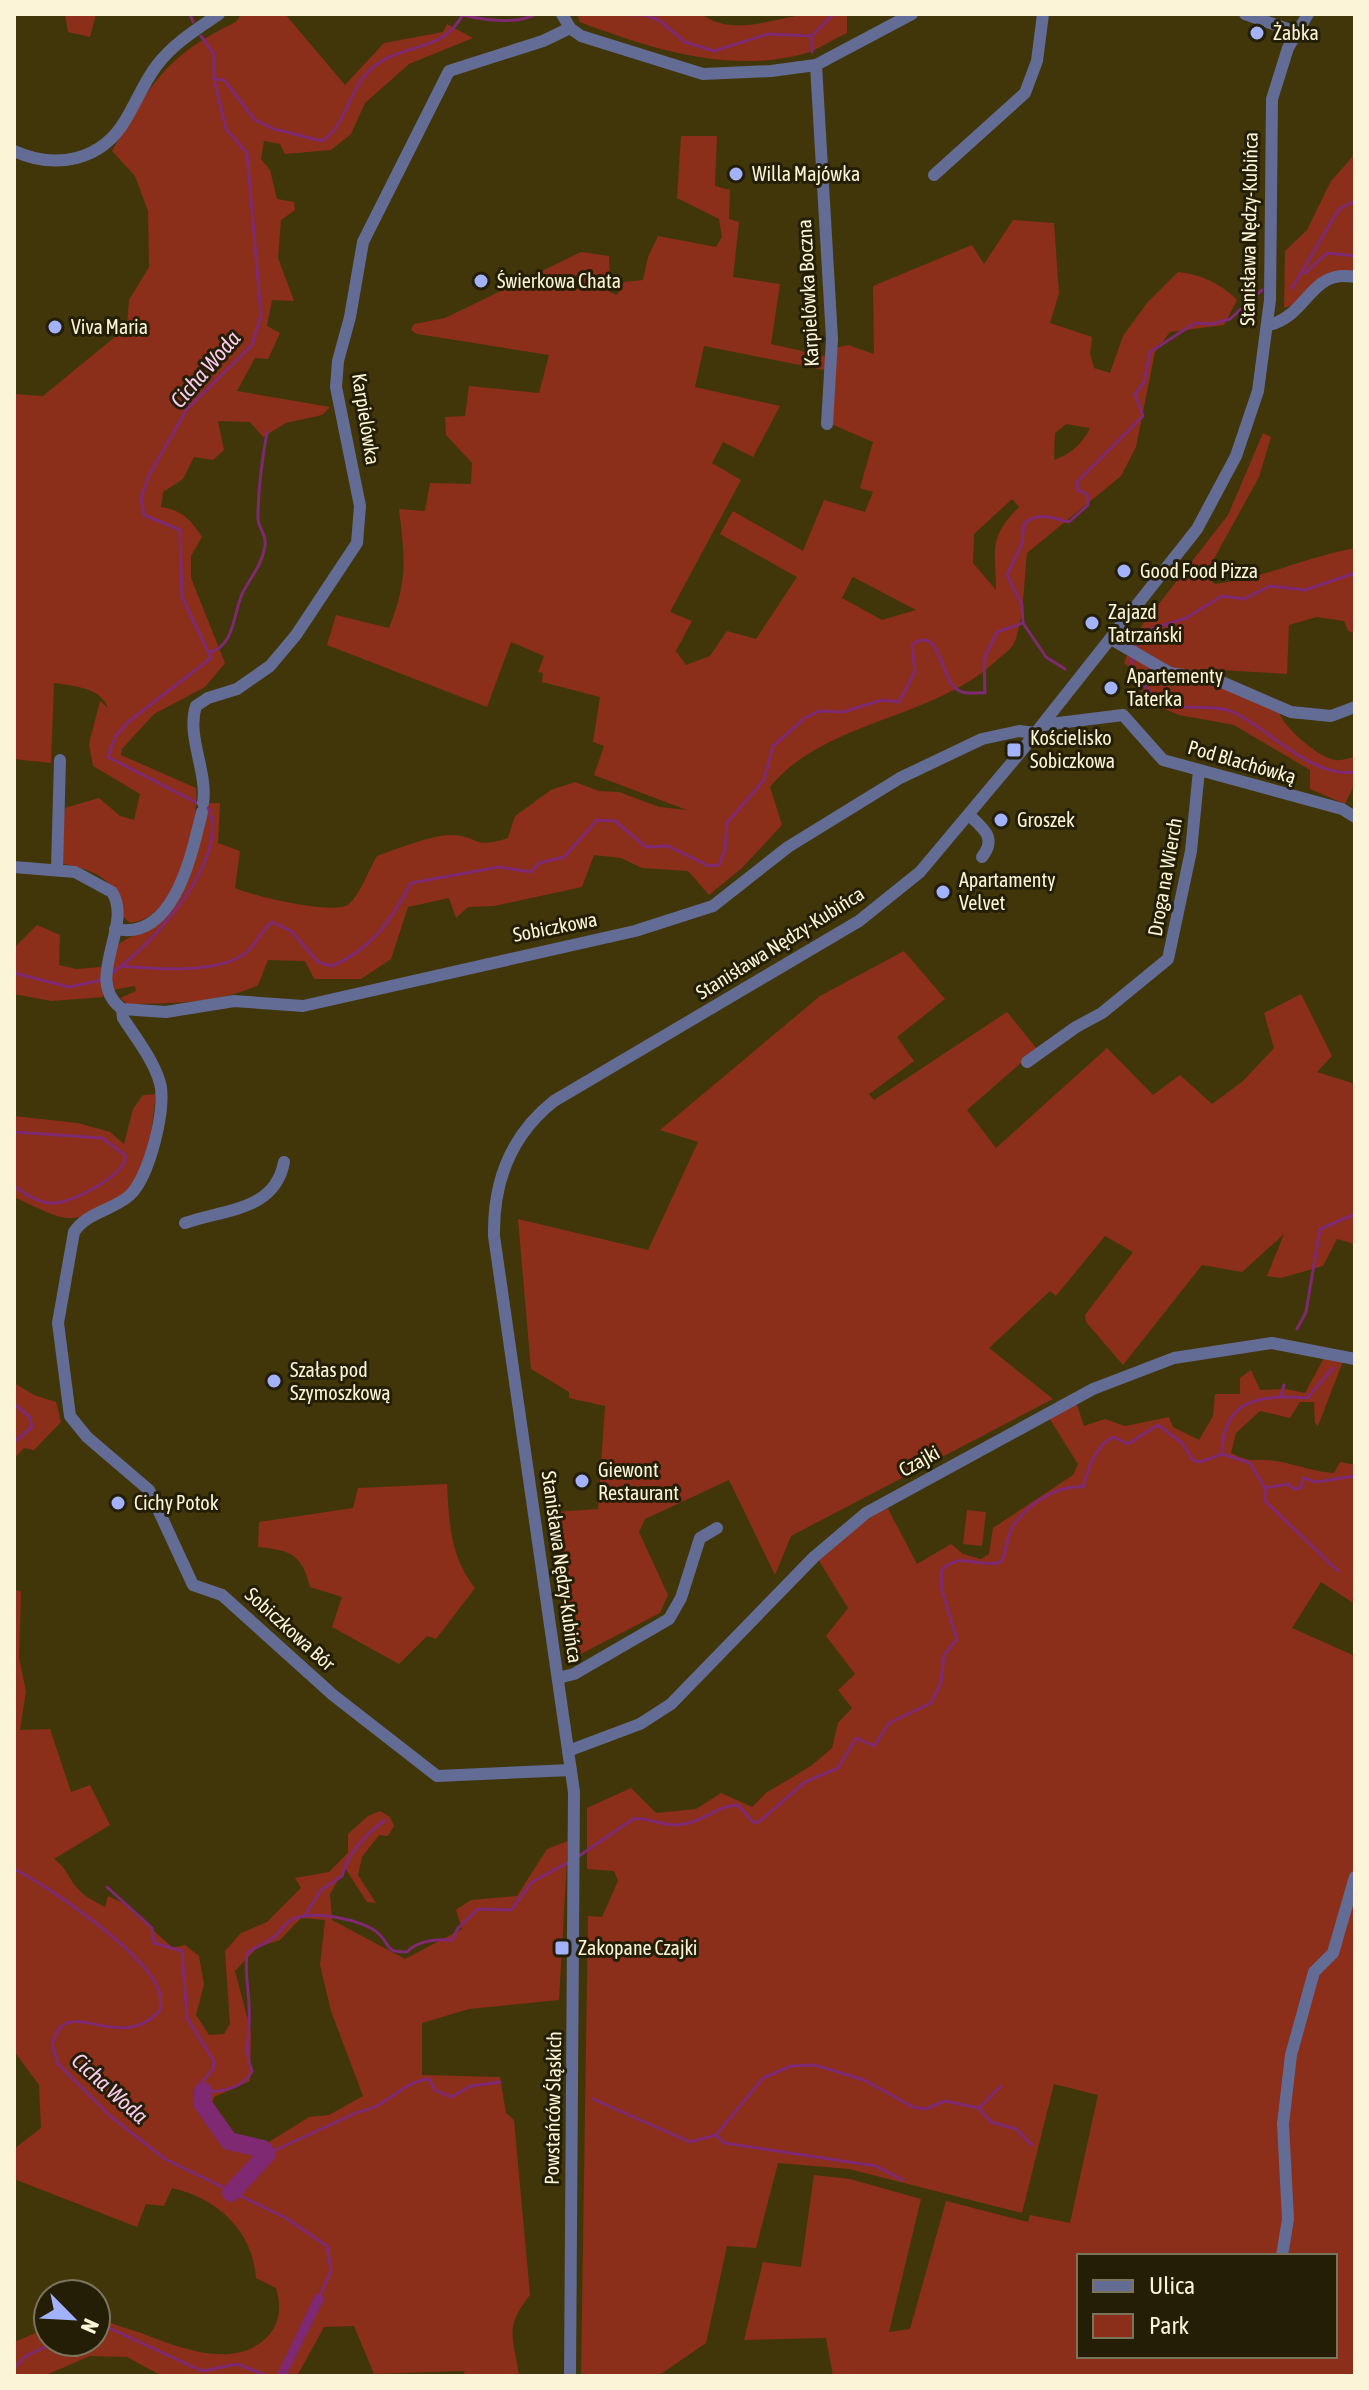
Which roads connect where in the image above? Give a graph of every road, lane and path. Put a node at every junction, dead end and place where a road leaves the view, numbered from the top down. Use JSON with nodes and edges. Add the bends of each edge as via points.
{"nodes":[{"id":1,"x":219,"y":14,"type":"edge"},
{"id":2,"x":562,"y":14,"type":"edge"},
{"id":3,"x":912,"y":14,"type":"edge"},
{"id":4,"x":1043,"y":14,"type":"edge"},
{"id":5,"x":1245,"y":14,"type":"edge"},
{"id":6,"x":1308,"y":14,"type":"edge"},
{"id":7,"x":570,"y":28,"type":"junction"},
{"id":8,"x":1296,"y":32,"type":"junction"},
{"id":9,"x":816,"y":65,"type":"junction"},
{"id":10,"x":14,"y":151,"type":"edge"},
{"id":11,"x":934,"y":175,"type":"dead end"},
{"id":12,"x":1355,"y":277,"type":"edge"},
{"id":13,"x":1269,"y":325,"type":"junction"},
{"id":14,"x":827,"y":424,"type":"dead end"},
{"id":15,"x":1111,"y":639,"type":"junction"},
{"id":16,"x":1355,"y":707,"type":"edge"},
{"id":17,"x":1039,"y":729,"type":"junction"},
{"id":18,"x":60,"y":760,"type":"dead end"},
{"id":19,"x":1199,"y":770,"type":"junction"},
{"id":20,"x":969,"y":815,"type":"junction"},
{"id":21,"x":1355,"y":817,"type":"edge"},
{"id":22,"x":982,"y":857,"type":"dead end"},
{"id":23,"x":14,"y":867,"type":"edge"},
{"id":24,"x":57,"y":868,"type":"junction"},
{"id":25,"x":115,"y":929,"type":"junction"},
{"id":26,"x":122,"y":1009,"type":"junction"},
{"id":27,"x":1027,"y":1062,"type":"dead end"},
{"id":28,"x":284,"y":1162,"type":"dead end"},
{"id":29,"x":185,"y":1223,"type":"dead end"},
{"id":30,"x":1355,"y":1359,"type":"edge"},
{"id":31,"x":717,"y":1528,"type":"dead end"},
{"id":32,"x":558,"y":1678,"type":"junction"},
{"id":33,"x":568,"y":1751,"type":"junction"},
{"id":34,"x":571,"y":1770,"type":"junction"},
{"id":35,"x":576,"y":1840,"type":"joint"},
{"id":36,"x":1355,"y":1877,"type":"edge"},
{"id":37,"x":1282,"y":2254,"type":"edge"},
{"id":38,"x":570,"y":2376,"type":"edge"}],
"edges":[{"from":1,"to":10,"type":"street","via":[[167,54],[121,127],[99,149],[60,161]]},
{"from":2,"to":7,"type":"street"},
{"from":3,"to":9,"type":"street"},
{"from":4,"to":11,"type":"street","via":[[1037,61],[1025,93]]},
{"from":5,"to":8,"type":"street"},
{"from":6,"to":8,"type":"street","name":"Stanisława Nędzy-Kubińca"},
{"from":7,"to":9,"type":"street","via":[[703,74]]},
{"from":7,"to":25,"type":"street","name":"Karpielówka","via":[[449,71],[372,221],[358,261],[336,374],[360,506],[357,543],[270,666],[237,689],[196,706],[194,724],[205,785],[186,871],[170,903],[140,927]]},
{"from":8,"to":13,"type":"street","name":"Stanisława Nędzy-Kubińca","via":[[1280,67],[1271,108]]},
{"from":9,"to":14,"type":"street","name":"Karpielówka Boczna","via":[[832,339]]},
{"from":12,"to":13,"type":"street","via":[[1324,279],[1294,313]]},
{"from":13,"to":15,"type":"street","name":"Stanisława Nędzy-Kubińca","via":[[1252,413],[1217,496],[1174,561]]},
{"from":15,"to":16,"type":"street","via":[[1170,673],[1217,680],[1291,712],[1331,716]]},
{"from":15,"to":17,"type":"street","name":"Stanisława Nędzy-Kubińca"},
{"from":17,"to":19,"type":"street","name":"Pod Blachówką","via":[[1123,715],[1163,760]]},
{"from":17,"to":20,"type":"street","name":"Stanisława Nędzy-Kubińca"},
{"from":17,"to":26,"type":"street","name":"Sobiczkowa","via":[[982,739],[900,778],[788,847],[713,906],[635,931],[303,1006],[234,1001],[166,1012]]},
{"from":18,"to":24,"type":"street"},
{"from":19,"to":21,"type":"street","name":"Pod Blachówką"},
{"from":19,"to":27,"type":"street","name":"Droga na Wierch","via":[[1191,851],[1168,959],[1102,1013]]},
{"from":20,"to":22,"type":"street","via":[[989,835]]},
{"from":20,"to":32,"type":"street","name":"Stanisława Nędzy-Kubińca","via":[[920,872],[862,919],[554,1101],[530,1123],[509,1154],[495,1199],[494,1236]]},
{"from":23,"to":24,"type":"street"},
{"from":24,"to":25,"type":"street","via":[[85,875],[112,892],[119,909]]},
{"from":25,"to":26,"type":"street","via":[[108,985]]},
{"from":26,"to":34,"type":"street","name":"Sobiczkowa Bór","via":[[152,1063],[161,1093],[141,1181],[131,1194],[74,1232],[58,1323],[72,1422],[149,1490],[193,1585],[222,1595],[333,1695],[437,1776]]},
{"from":28,"to":29,"type":"street","via":[[273,1192]]},
{"from":30,"to":33,"type":"street","name":"Czajki","via":[[1272,1343],[1174,1358],[1093,1389],[866,1513],[814,1557],[659,1713]]},
{"from":31,"to":32,"type":"street","via":[[700,1538],[669,1619]]},
{"from":32,"to":33,"type":"street","name":"Stanisława Nędzy-Kubińca"},
{"from":33,"to":34,"type":"street","name":"Stanisława Nędzy-Kubińca"},
{"from":34,"to":35,"type":"street","name":"Stanisława Nędzy-Kubińca"},
{"from":35,"to":38,"type":"street","name":"Powstańców Śląskich"},
{"from":36,"to":37,"type":"street","via":[[1333,1953],[1314,1972],[1291,2055],[1283,2124],[1288,2219]]}]}
